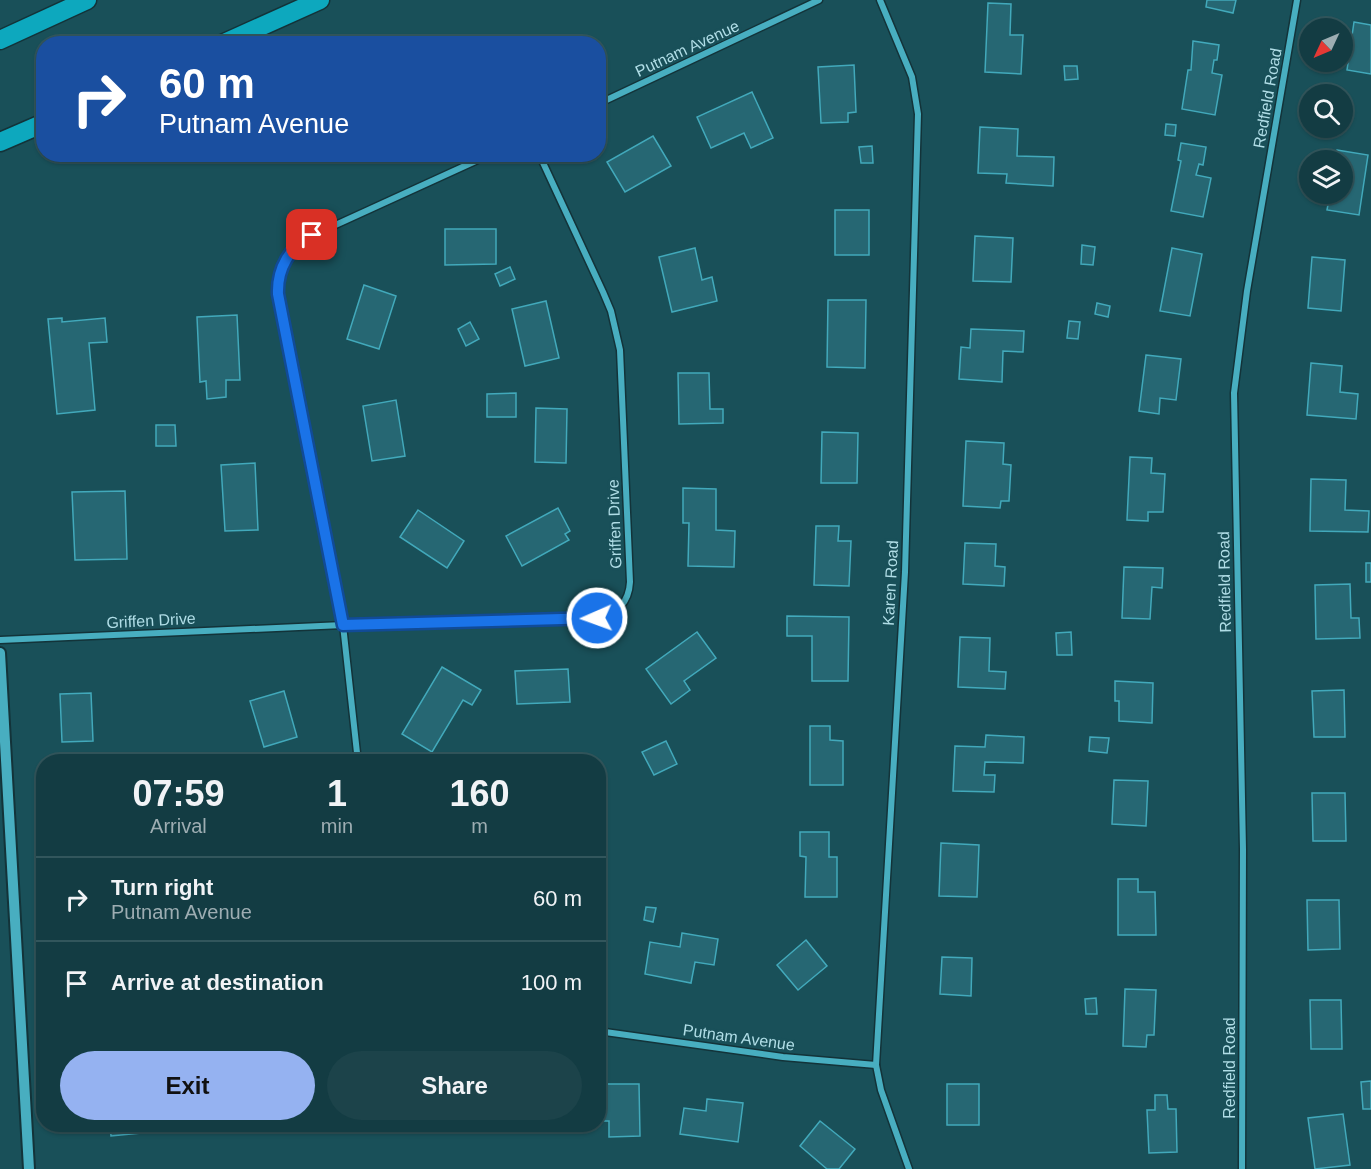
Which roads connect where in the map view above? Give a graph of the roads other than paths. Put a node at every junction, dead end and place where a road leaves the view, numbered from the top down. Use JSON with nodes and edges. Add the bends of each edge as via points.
{"nodes":[{"id":1,"x":87,"y":0,"type":"edge"},
{"id":2,"x":320,"y":0,"type":"edge"},
{"id":3,"x":819,"y":0,"type":"edge"},
{"id":4,"x":880,"y":0,"type":"edge"},
{"id":5,"x":1297,"y":0,"type":"edge"},
{"id":6,"x":240,"y":36,"type":"edge"},
{"id":7,"x":1,"y":40,"type":"edge"},
{"id":8,"x":606,"y":100,"type":"edge"},
{"id":9,"x":36,"y":127,"type":"edge"},
{"id":10,"x":8,"y":139,"type":"edge"},
{"id":11,"x":473,"y":162,"type":"edge"},
{"id":12,"x":543,"y":162,"type":"edge"},
{"id":13,"x":343,"y":625,"type":"junction"},
{"id":14,"x":0,"y":640,"type":"edge"},
{"id":15,"x":0,"y":653,"type":"edge"},
{"id":16,"x":357,"y":754,"type":"edge"},
{"id":17,"x":606,"y":1032,"type":"edge"},
{"id":18,"x":876,"y":1065,"type":"junction"},
{"id":19,"x":29,"y":1169,"type":"edge"},
{"id":20,"x":909,"y":1169,"type":"edge"},
{"id":21,"x":1242,"y":1169,"type":"edge"}],
"edges":[{"from":1,"to":7,"type":"highway"},
{"from":2,"to":6,"type":"highway"},
{"from":3,"to":8,"type":"street","name":"Putnam Avenue"},
{"from":4,"to":18,"type":"street","name":"Karen Road","via":[[912,77],[918,123],[905,572]]},
{"from":5,"to":21,"type":"street","name":"Redfield Road","via":[[1247,291],[1234,393],[1243,849]]},
{"from":9,"to":10,"type":"highway"},
{"from":11,"to":13,"type":"street","via":[[307,238],[292,251],[279,274],[279,301]]},
{"from":12,"to":13,"type":"street","name":"Griffen Drive","via":[[603,292],[616,330],[622,370],[626,464],[630,582],[627,598],[612,614],[597,618]]},
{"from":13,"to":14,"type":"street","name":"Griffen Drive"},
{"from":13,"to":16,"type":"street"},
{"from":15,"to":19,"type":"street"},
{"from":17,"to":18,"type":"street","name":"Putnam Avenue","via":[[783,1057]]},
{"from":18,"to":20,"type":"street","name":"Karen Road"}]}
